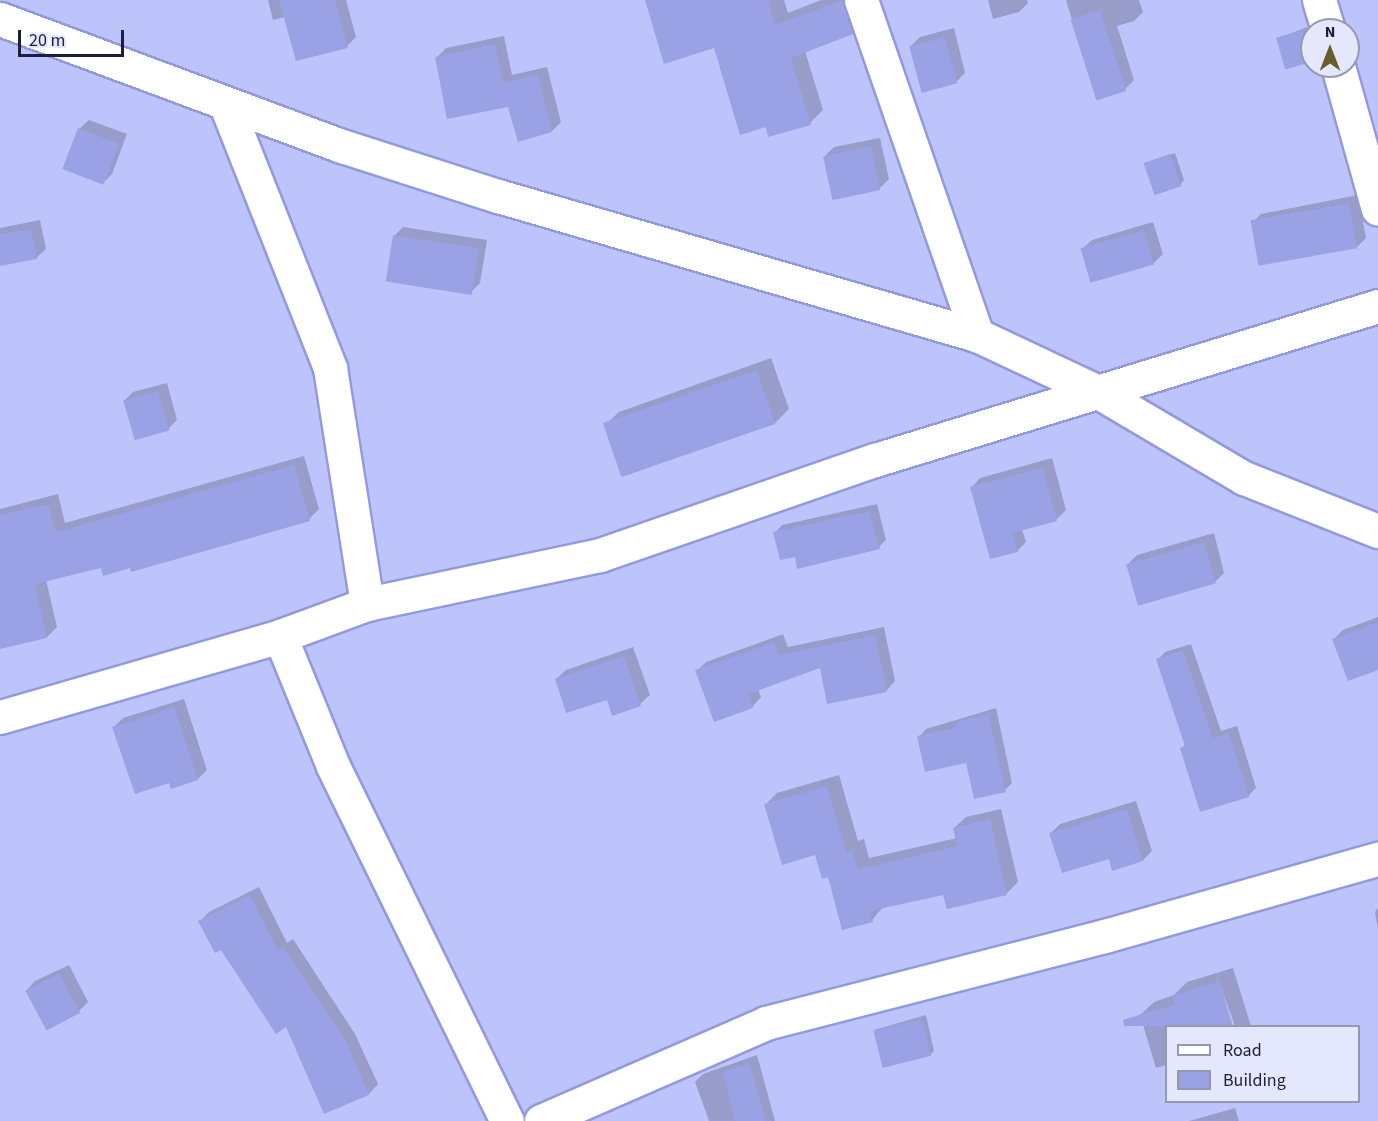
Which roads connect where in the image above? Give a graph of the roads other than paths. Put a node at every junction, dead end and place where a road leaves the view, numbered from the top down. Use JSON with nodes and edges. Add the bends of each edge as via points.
{"nodes":[{"id":1,"x":861,"y":0,"type":"edge"},
{"id":2,"x":1319,"y":0,"type":"edge"},
{"id":3,"x":1324,"y":18,"type":"edge"},
{"id":4,"x":0,"y":19,"type":"edge"},
{"id":5,"x":1341,"y":78,"type":"edge"},
{"id":6,"x":226,"y":105,"type":"junction"},
{"id":7,"x":1378,"y":209,"type":"edge"},
{"id":8,"x":1378,"y":306,"type":"edge"},
{"id":9,"x":977,"y":335,"type":"junction"},
{"id":10,"x":1100,"y":393,"type":"junction"},
{"id":11,"x":1378,"y":531,"type":"edge"},
{"id":12,"x":367,"y":604,"type":"junction"},
{"id":13,"x":280,"y":636,"type":"junction"},
{"id":14,"x":0,"y":717,"type":"edge"},
{"id":15,"x":1378,"y":859,"type":"edge"},
{"id":16,"x":507,"y":1121,"type":"edge"},
{"id":17,"x":541,"y":1121,"type":"edge"}],
"edges":[{"from":1,"to":9,"type":"street"},
{"from":2,"to":3,"type":"street"},
{"from":4,"to":6,"type":"street"},
{"from":5,"to":7,"type":"street"},
{"from":6,"to":9,"type":"street","via":[[498,196]]},
{"from":6,"to":12,"type":"street","via":[[330,368]]},
{"from":8,"to":10,"type":"street"},
{"from":9,"to":10,"type":"street"},
{"from":10,"to":11,"type":"street","via":[[1244,478]]},
{"from":10,"to":12,"type":"street","via":[[875,460],[600,555]]},
{"from":12,"to":13,"type":"street"},
{"from":13,"to":14,"type":"street"},
{"from":13,"to":16,"type":"street","via":[[333,766]]},
{"from":15,"to":17,"type":"street","via":[[1105,936],[766,1023]]}]}
